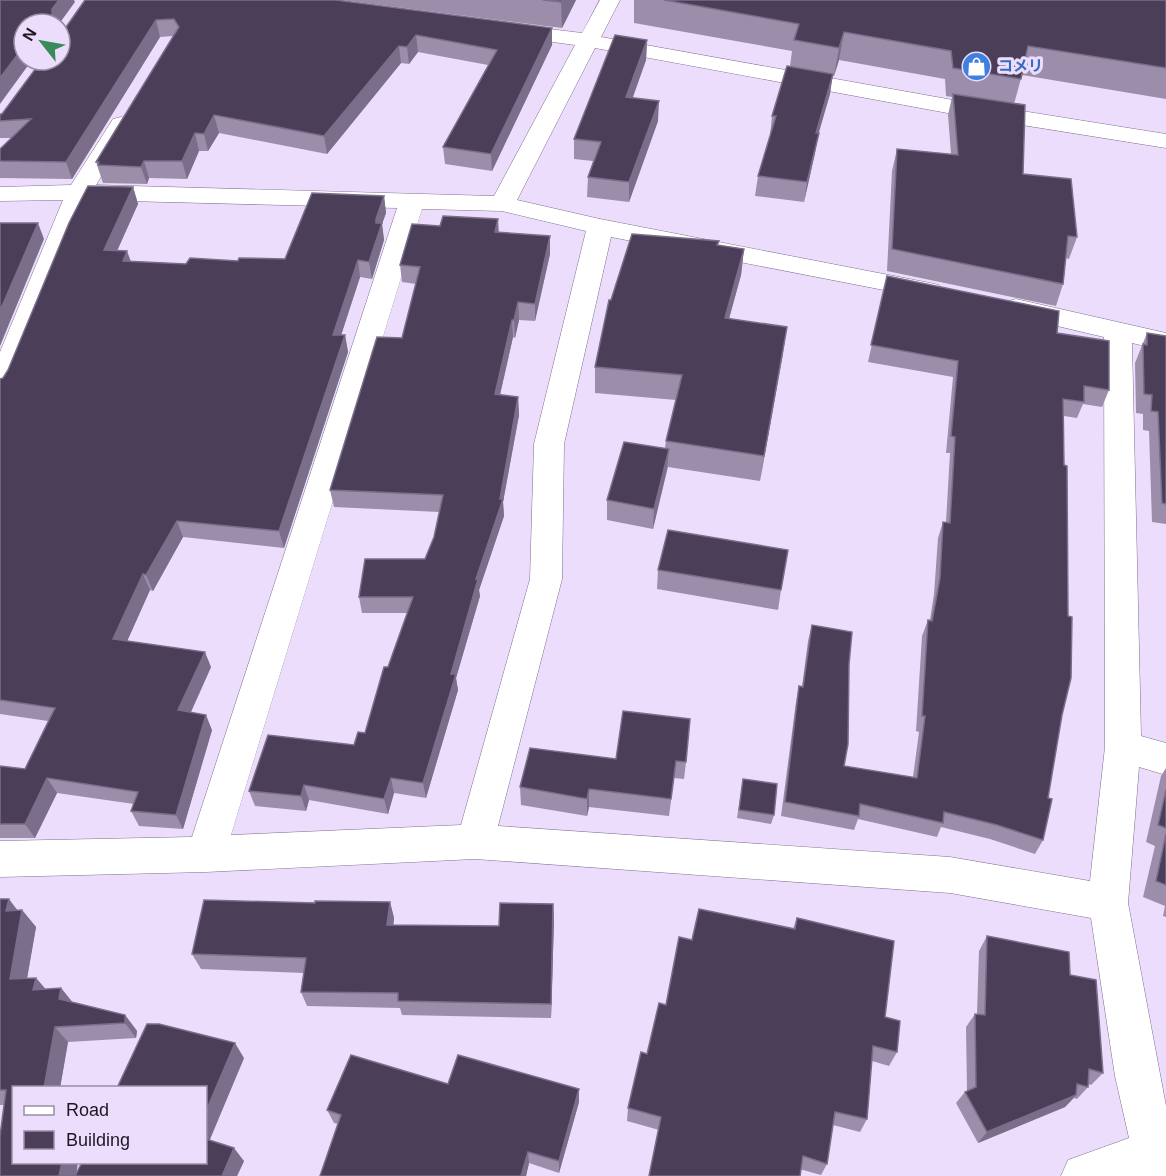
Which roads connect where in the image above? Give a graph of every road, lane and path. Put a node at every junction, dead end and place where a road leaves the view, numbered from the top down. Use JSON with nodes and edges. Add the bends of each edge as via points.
{"nodes":[{"id":1,"x":610,"y":0,"type":"edge"},
{"id":2,"x":484,"y":27,"type":"edge"},
{"id":3,"x":590,"y":41,"type":"junction"},
{"id":4,"x":134,"y":102,"type":"edge"},
{"id":5,"x":1166,"y":141,"type":"edge"},
{"id":6,"x":79,"y":192,"type":"junction"},
{"id":7,"x":0,"y":194,"type":"edge"},
{"id":8,"x":411,"y":203,"type":"junction"},
{"id":9,"x":502,"y":204,"type":"junction"},
{"id":10,"x":600,"y":227,"type":"junction"},
{"id":11,"x":956,"y":296,"type":"edge"},
{"id":12,"x":991,"y":303,"type":"edge"},
{"id":13,"x":1118,"y":331,"type":"junction"},
{"id":14,"x":1166,"y":342,"type":"edge"},
{"id":15,"x":0,"y":386,"type":"edge"},
{"id":16,"x":1124,"y":747,"type":"junction"},
{"id":17,"x":1166,"y":759,"type":"edge"},
{"id":18,"x":475,"y":842,"type":"junction"},
{"id":19,"x":206,"y":854,"type":"junction"},
{"id":20,"x":0,"y":859,"type":"edge"},
{"id":21,"x":1108,"y":903,"type":"junction"},
{"id":22,"x":1158,"y":1158,"type":"edge"},
{"id":23,"x":1084,"y":1176,"type":"edge"}],
"edges":[{"from":1,"to":3,"type":"street"},
{"from":2,"to":3,"type":"street"},
{"from":3,"to":5,"type":"street"},
{"from":3,"to":9,"type":"street"},
{"from":4,"to":6,"type":"street"},
{"from":6,"to":7,"type":"street"},
{"from":6,"to":8,"type":"street"},
{"from":6,"to":15,"type":"street"},
{"from":8,"to":9,"type":"street"},
{"from":8,"to":19,"type":"street"},
{"from":9,"to":10,"type":"street"},
{"from":10,"to":11,"type":"street"},
{"from":10,"to":18,"type":"street","via":[[549,444],[546,579]]},
{"from":12,"to":13,"type":"street"},
{"from":13,"to":14,"type":"street"},
{"from":13,"to":16,"type":"street"},
{"from":16,"to":17,"type":"street"},
{"from":16,"to":21,"type":"street"},
{"from":18,"to":19,"type":"street"},
{"from":18,"to":21,"type":"street","via":[[950,876]]},
{"from":19,"to":20,"type":"street"},
{"from":21,"to":22,"type":"street","via":[[1137,1076]]},
{"from":22,"to":23,"type":"street"}]}
